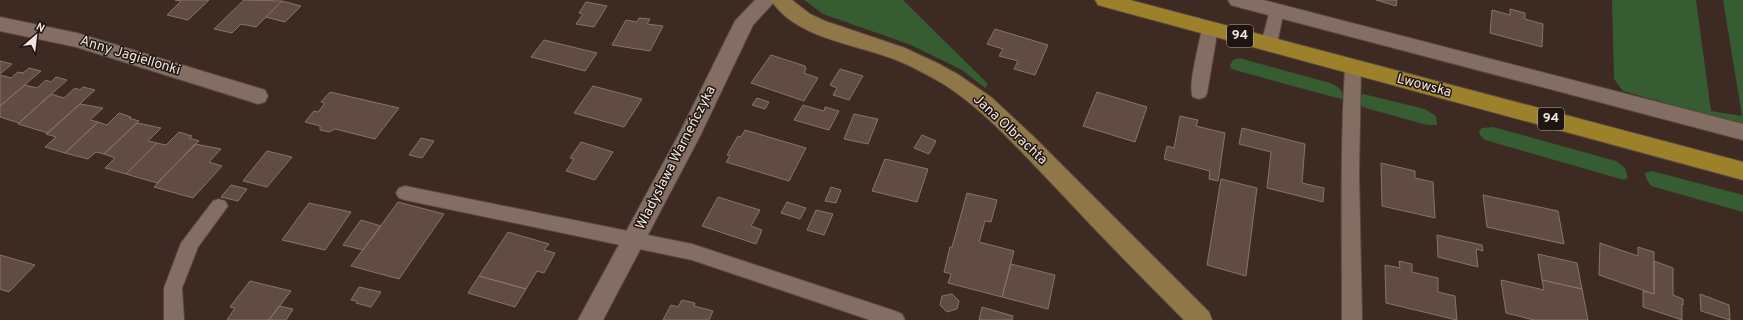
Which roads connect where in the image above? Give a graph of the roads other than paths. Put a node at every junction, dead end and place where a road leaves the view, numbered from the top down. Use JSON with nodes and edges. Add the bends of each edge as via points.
{"nodes":[{"id":1,"x":766,"y":0,"type":"edge"},
{"id":2,"x":781,"y":0,"type":"edge"},
{"id":3,"x":1105,"y":0,"type":"edge"},
{"id":4,"x":1238,"y":0,"type":"edge"},
{"id":5,"x":1277,"y":10,"type":"junction"},
{"id":6,"x":0,"y":24,"type":"edge"},
{"id":7,"x":1210,"y":28,"type":"junction"},
{"id":8,"x":1269,"y":44,"type":"junction"},
{"id":9,"x":1353,"y":67,"type":"junction"},
{"id":10,"x":1199,"y":93,"type":"dead end"},
{"id":11,"x":258,"y":96,"type":"dead end"},
{"id":12,"x":1743,"y":132,"type":"edge"},
{"id":13,"x":1743,"y":171,"type":"edge"},
{"id":14,"x":405,"y":193,"type":"dead end"},
{"id":15,"x":219,"y":206,"type":"dead end"},
{"id":16,"x":633,"y":240,"type":"junction"},
{"id":17,"x":174,"y":320,"type":"edge"},
{"id":18,"x":590,"y":320,"type":"edge"},
{"id":19,"x":895,"y":320,"type":"edge"},
{"id":20,"x":1200,"y":320,"type":"edge"},
{"id":21,"x":1352,"y":320,"type":"edge"}],
"edges":[{"from":1,"to":16,"type":"street","name":"Władysława Warneńczyka","via":[[745,21],[689,136]]},
{"from":2,"to":20,"type":"street","name":"Jana Olbrachta","via":[[802,19],[900,54],[951,80],[983,102]]},
{"from":3,"to":7,"type":"main road","name":"Lwowska","number":"94"},
{"from":4,"to":5,"type":"street"},
{"from":5,"to":8,"type":"lane"},
{"from":5,"to":12,"type":"street"},
{"from":6,"to":11,"type":"street","name":"Anny Jagiellonki","via":[[77,40]]},
{"from":7,"to":8,"type":"main road","name":"Lwowska","number":"94"},
{"from":7,"to":10,"type":"lane"},
{"from":8,"to":9,"type":"main road","name":"Lwowska","number":"94"},
{"from":9,"to":13,"type":"main road","name":"Lwowska","number":"94"},
{"from":9,"to":21,"type":"lane","via":[[1350,173]]},
{"from":14,"to":16,"type":"lane"},
{"from":15,"to":17,"type":"lane","via":[[190,243],[173,288]]},
{"from":16,"to":18,"type":"street","name":"Władysława Warneńczyka"},
{"from":16,"to":19,"type":"lane","via":[[697,253]]}]}
